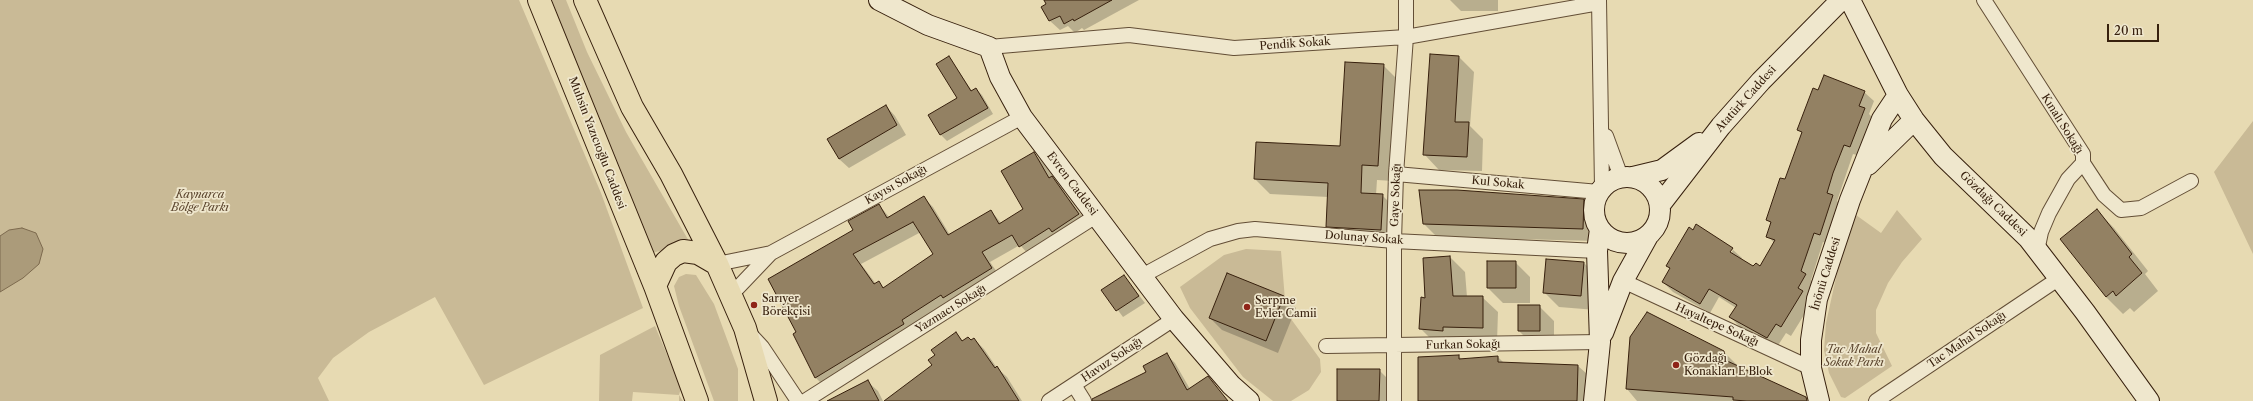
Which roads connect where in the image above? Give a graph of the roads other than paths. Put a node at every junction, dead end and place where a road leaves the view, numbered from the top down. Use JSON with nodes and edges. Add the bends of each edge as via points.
{"nodes":[{"id":1,"x":538,"y":0,"type":"edge"},
{"id":2,"x":584,"y":0,"type":"edge"},
{"id":3,"x":1406,"y":0,"type":"edge"},
{"id":4,"x":1841,"y":0,"type":"edge"},
{"id":5,"x":1850,"y":0,"type":"edge"},
{"id":6,"x":1984,"y":0,"type":"edge"},
{"id":7,"x":1599,"y":2,"type":"edge"},
{"id":8,"x":893,"y":3,"type":"edge"},
{"id":9,"x":1406,"y":37,"type":"junction"},
{"id":10,"x":989,"y":47,"type":"junction"},
{"id":11,"x":1898,"y":95,"type":"junction"},
{"id":12,"x":1022,"y":117,"type":"junction"},
{"id":13,"x":1914,"y":120,"type":"junction"},
{"id":14,"x":1602,"y":124,"type":"junction"},
{"id":15,"x":1721,"y":126,"type":"junction"},
{"id":16,"x":2083,"y":163,"type":"junction"},
{"id":17,"x":1396,"y":174,"type":"junction"},
{"id":18,"x":1860,"y":174,"type":"junction"},
{"id":19,"x":1627,"y":177,"type":"junction"},
{"id":20,"x":2191,"y":181,"type":"dead end"},
{"id":21,"x":1601,"y":190,"type":"junction"},
{"id":22,"x":1660,"y":205,"type":"junction"},
{"id":23,"x":1096,"y":216,"type":"junction"},
{"id":24,"x":1600,"y":229,"type":"junction"},
{"id":25,"x":1648,"y":236,"type":"junction"},
{"id":26,"x":1394,"y":241,"type":"junction"},
{"id":27,"x":1597,"y":251,"type":"junction"},
{"id":28,"x":2037,"y":251,"type":"junction"},
{"id":29,"x":771,"y":253,"type":"junction"},
{"id":30,"x":717,"y":264,"type":"junction"},
{"id":31,"x":1142,"y":276,"type":"junction"},
{"id":32,"x":2058,"y":279,"type":"junction"},
{"id":33,"x":1622,"y":282,"type":"junction"},
{"id":34,"x":655,"y":286,"type":"junction"},
{"id":35,"x":730,"y":296,"type":"junction"},
{"id":36,"x":1174,"y":319,"type":"junction"},
{"id":37,"x":745,"y":328,"type":"junction"},
{"id":38,"x":1600,"y":342,"type":"junction"},
{"id":39,"x":1326,"y":346,"type":"dead end"},
{"id":40,"x":1395,"y":346,"type":"junction"},
{"id":41,"x":1811,"y":368,"type":"junction"},
{"id":42,"x":1074,"y":385,"type":"junction"},
{"id":43,"x":764,"y":391,"type":"edge"},
{"id":44,"x":697,"y":401,"type":"edge"},
{"id":45,"x":755,"y":401,"type":"edge"},
{"id":46,"x":798,"y":401,"type":"edge"},
{"id":47,"x":805,"y":401,"type":"edge"},
{"id":48,"x":1050,"y":401,"type":"edge"},
{"id":49,"x":1084,"y":401,"type":"edge"},
{"id":50,"x":1249,"y":401,"type":"edge"},
{"id":51,"x":1394,"y":401,"type":"edge"},
{"id":52,"x":1594,"y":401,"type":"edge"},
{"id":53,"x":1820,"y":401,"type":"edge"},
{"id":54,"x":1876,"y":401,"type":"edge"},
{"id":55,"x":2149,"y":401,"type":"edge"}],
"edges":[{"from":1,"to":34,"type":"main road","name":"Muhsin Yazıcıoğlu Caddesi"},
{"from":2,"to":30,"type":"main road","via":[[632,107]]},
{"from":3,"to":9,"type":"street","name":"Gaye Sokağı"},
{"from":4,"to":15,"type":"street","name":"Atatürk Caddesi","via":[[1761,81]]},
{"from":5,"to":11,"type":"street","name":"Gözdağı Caddesi"},
{"from":6,"to":16,"type":"street","name":"Kınalı Sokağı","via":[[2083,154]]},
{"from":7,"to":9,"type":"street","name":"Pendik Sokak"},
{"from":7,"to":14,"type":"street","name":"Pendik Sokak"},
{"from":8,"to":10,"type":"street","via":[[928,25]]},
{"from":9,"to":10,"type":"street","name":"Pendik Sokak","via":[[1234,48],[1129,35]]},
{"from":9,"to":17,"type":"street","name":"Gaye Sokağı"},
{"from":10,"to":12,"type":"street","name":"Evren Caddesi","via":[[1000,77]]},
{"from":11,"to":13,"type":"street","name":"Gözdağı Caddesi"},
{"from":11,"to":18,"type":"street","name":"İnönü Caddesi","via":[[1882,119]]},
{"from":12,"to":23,"type":"street","name":"Evren Caddesi"},
{"from":12,"to":29,"type":"street","name":"Kayısı Sokağı"},
{"from":13,"to":18,"type":"street"},
{"from":13,"to":28,"type":"street","name":"Gözdağı Caddesi","via":[[1943,156],[2028,238]]},
{"from":14,"to":19,"type":"street","name":"Pendik Sokak"},
{"from":14,"to":21,"type":"street","name":"Pendik Sokak"},
{"from":15,"to":19,"type":"street","via":[[1662,170]]},
{"from":15,"to":22,"type":"street","name":"Atatürk Caddesi"},
{"from":16,"to":20,"type":"street","via":[[2104,195],[2121,210],[2142,208]]},
{"from":16,"to":28,"type":"street","name":"Kınalı Sokağı","via":[[2058,194],[2041,232]]},
{"from":17,"to":21,"type":"street","name":"Kul Sokak"},
{"from":17,"to":26,"type":"street","name":"Gaye Sokağı"},
{"from":18,"to":41,"type":"street","name":"İnönü Caddesi","via":[[1817,299],[1811,340]]},
{"from":19,"to":21,"type":"street","via":[[1611,181]]},
{"from":19,"to":22,"type":"street","via":[[1643,180],[1652,187]]},
{"from":21,"to":24,"type":"street","via":[[1594,208],[1595,219]]},
{"from":22,"to":25,"type":"street","via":[[1658,222]]},
{"from":23,"to":31,"type":"street","name":"Evren Caddesi"},
{"from":23,"to":47,"type":"street","name":"Yazmacı Sokağı"},
{"from":24,"to":25,"type":"street","via":[[1607,237],[1623,243]]},
{"from":24,"to":27,"type":"street"},
{"from":25,"to":33,"type":"street"},
{"from":26,"to":27,"type":"street","name":"Dolunay Sokak"},
{"from":26,"to":31,"type":"street","name":"Dolunay Sokak","via":[[1255,229],[1238,231],[1210,239]]},
{"from":26,"to":40,"type":"street","name":"Gaye Sokağı"},
{"from":27,"to":38,"type":"street"},
{"from":28,"to":32,"type":"street","name":"Gözdağı Caddesi"},
{"from":29,"to":30,"type":"street"},
{"from":29,"to":35,"type":"street"},
{"from":30,"to":34,"type":"main road","via":[[698,253],[683,251],[674,254],[666,262]]},
{"from":30,"to":35,"type":"main road"},
{"from":31,"to":36,"type":"street","name":"Evren Caddesi"},
{"from":32,"to":54,"type":"street","name":"Tac Mahal Sokağı"},
{"from":32,"to":55,"type":"street","name":"Gözdağı Caddesi"},
{"from":33,"to":38,"type":"street"},
{"from":33,"to":41,"type":"street","name":"Hayaltepe Sokağı"},
{"from":34,"to":44,"type":"main road","name":"Muhsin Yazıcıoğlu Caddesi"},
{"from":35,"to":37,"type":"main road"},
{"from":36,"to":42,"type":"street","name":"Havuz Sokağı"},
{"from":36,"to":50,"type":"street","name":"Evren Caddesi","via":[[1231,385]]},
{"from":37,"to":43,"type":"main road"},
{"from":37,"to":46,"type":"street","via":[[762,347]]},
{"from":38,"to":40,"type":"street","name":"Furkan Sokağı"},
{"from":38,"to":52,"type":"street"},
{"from":39,"to":40,"type":"street","name":"Furkan Sokağı"},
{"from":40,"to":51,"type":"street","name":"Gaye Sokağı"},
{"from":41,"to":53,"type":"street","name":"İnönü Caddesi"},
{"from":42,"to":48,"type":"street","name":"Havuz Sokağı"},
{"from":42,"to":49,"type":"street"},
{"from":43,"to":45,"type":"main road","via":[[759,393]]}]}
